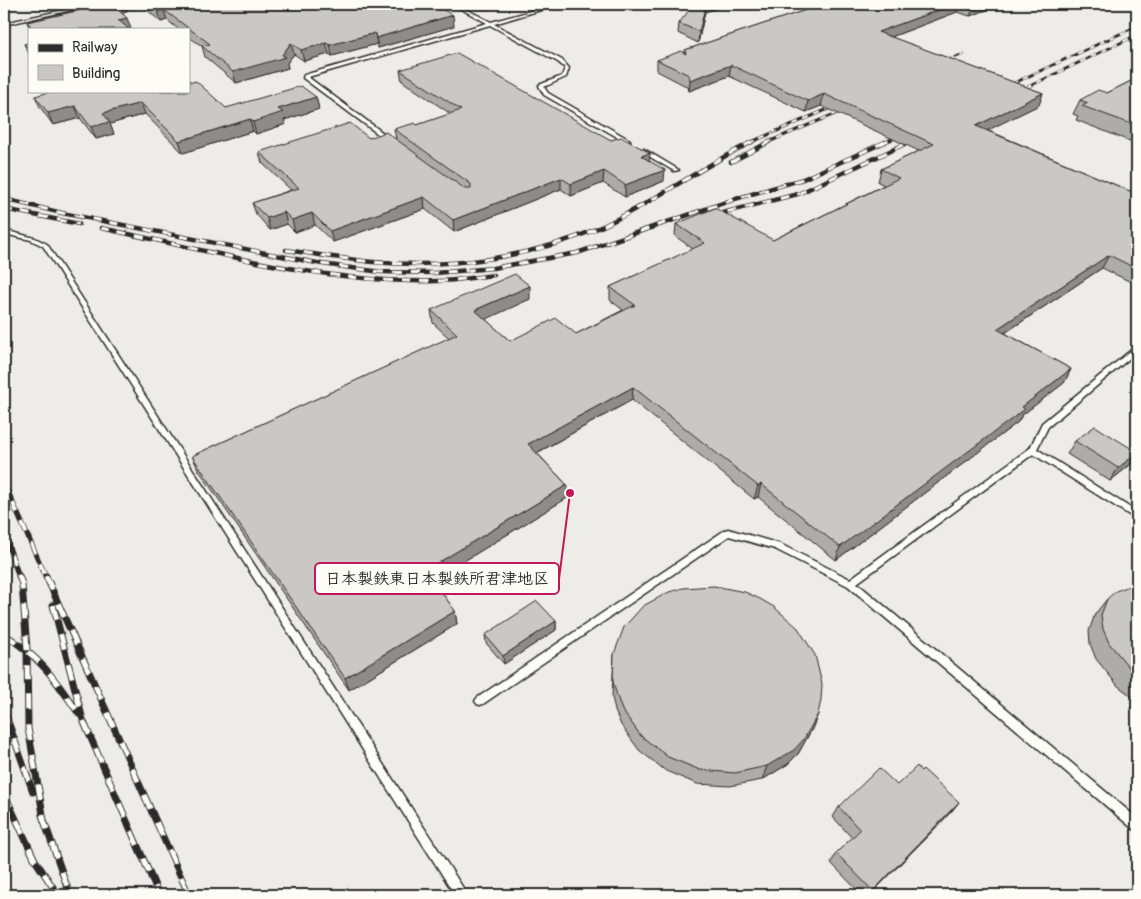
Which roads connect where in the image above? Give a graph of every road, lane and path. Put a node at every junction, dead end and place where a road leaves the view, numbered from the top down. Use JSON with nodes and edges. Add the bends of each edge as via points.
{"nodes":[{"id":1,"x":68,"y":4,"type":"edge"},
{"id":2,"x":96,"y":4,"type":"edge"},
{"id":3,"x":454,"y":4,"type":"edge"},
{"id":4,"x":559,"y":4,"type":"edge"},
{"id":5,"x":73,"y":9,"type":"junction"},
{"id":6,"x":490,"y":23,"type":"junction"},
{"id":7,"x":4,"y":24,"type":"edge"},
{"id":8,"x":391,"y":141,"type":"edge"},
{"id":9,"x":676,"y":170,"type":"dead end"},
{"id":10,"x":4,"y":232,"type":"edge"},
{"id":11,"x":1137,"y":349,"type":"edge"},
{"id":12,"x":1033,"y":450,"type":"junction"},
{"id":13,"x":1137,"y":516,"type":"edge"},
{"id":14,"x":851,"y":583,"type":"junction"},
{"id":15,"x":480,"y":702,"type":"dead end"},
{"id":16,"x":1137,"y":826,"type":"edge"},
{"id":17,"x":460,"y":895,"type":"edge"}],
"edges":[{"from":1,"to":5,"type":"lane"},
{"from":2,"to":5,"type":"lane"},
{"from":3,"to":6,"type":"lane"},
{"from":4,"to":6,"type":"lane"},
{"from":5,"to":7,"type":"lane"},
{"from":6,"to":8,"type":"lane","via":[[306,76]]},
{"from":6,"to":9,"type":"lane","via":[[568,68],[564,77],[542,86],[546,94]]},
{"from":10,"to":17,"type":"lane","via":[[33,239],[45,246]]},
{"from":11,"to":12,"type":"lane","via":[[1045,425]]},
{"from":12,"to":13,"type":"lane"},
{"from":12,"to":14,"type":"lane"},
{"from":14,"to":15,"type":"lane","via":[[777,546],[728,532]]},
{"from":14,"to":16,"type":"lane"}]}
